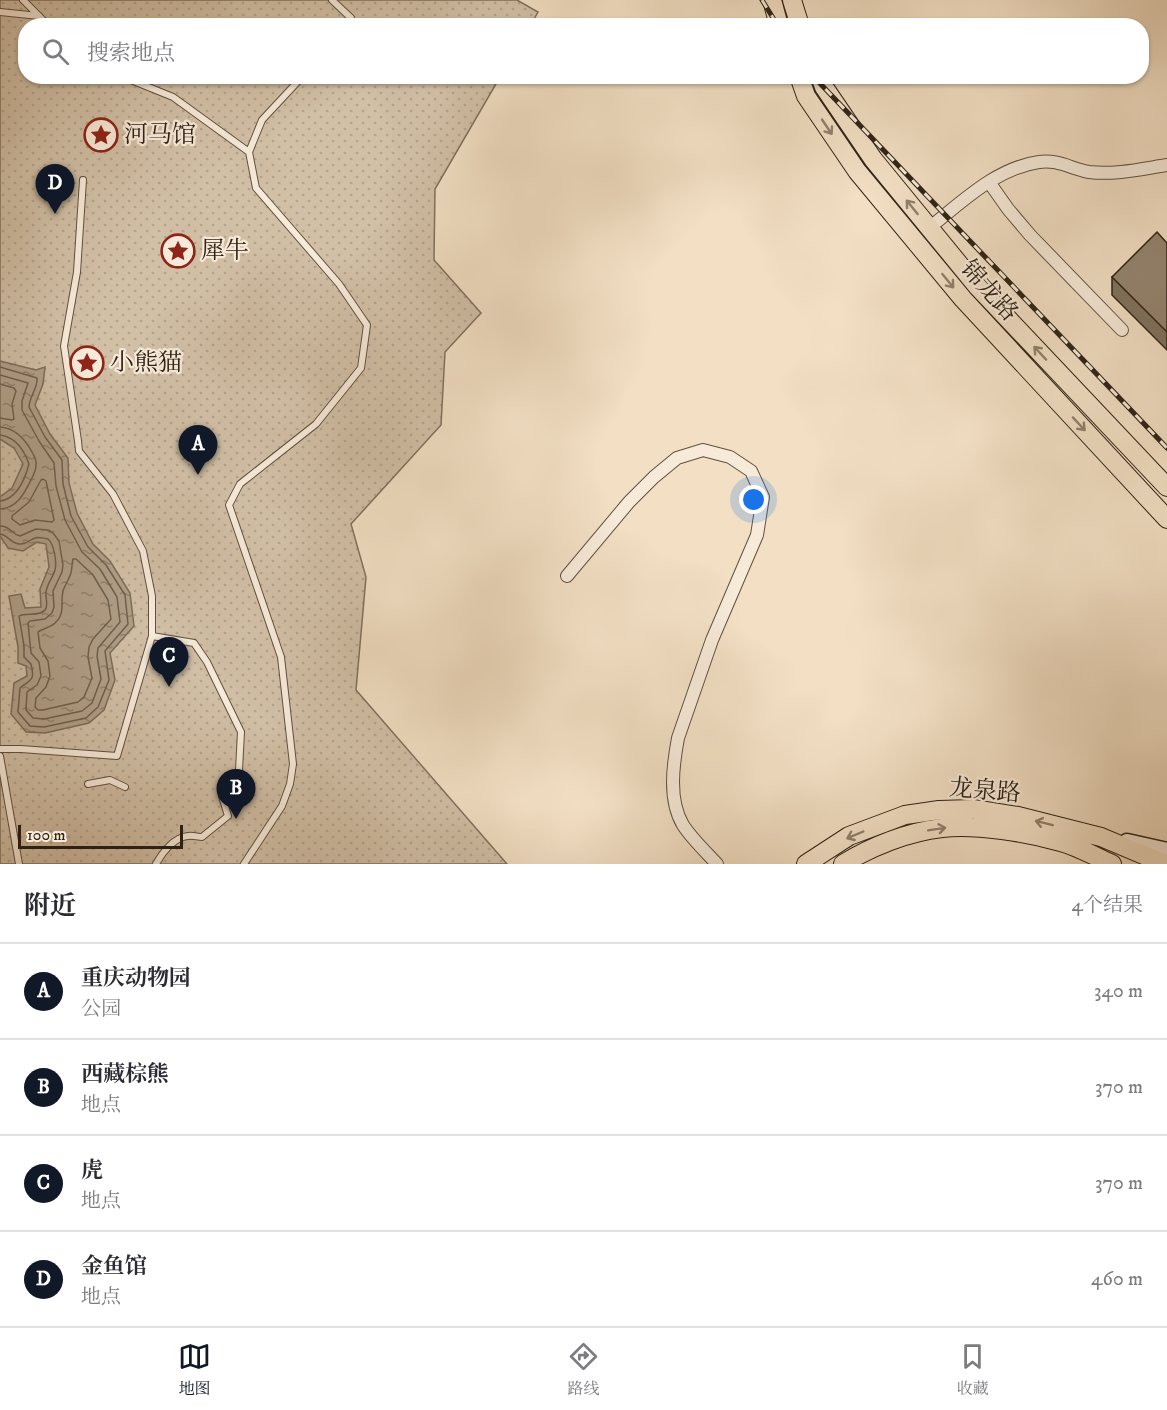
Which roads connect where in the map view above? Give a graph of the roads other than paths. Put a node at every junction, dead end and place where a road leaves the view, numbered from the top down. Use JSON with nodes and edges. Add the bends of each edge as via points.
{"nodes":[{"id":1,"x":23,"y":0,"type":"edge"},
{"id":2,"x":332,"y":0,"type":"edge"},
{"id":3,"x":765,"y":0,"type":"edge"},
{"id":4,"x":772,"y":0,"type":"edge"},
{"id":5,"x":0,"y":12,"type":"edge"},
{"id":6,"x":39,"y":16,"type":"joint"},
{"id":7,"x":351,"y":18,"type":"edge"},
{"id":8,"x":775,"y":18,"type":"edge"},
{"id":9,"x":777,"y":18,"type":"edge"},
{"id":10,"x":141,"y":84,"type":"edge"},
{"id":11,"x":296,"y":84,"type":"edge"},
{"id":12,"x":802,"y":84,"type":"edge"},
{"id":13,"x":823,"y":84,"type":"edge"},
{"id":14,"x":249,"y":152,"type":"junction"},
{"id":15,"x":1167,"y":165,"type":"edge"},
{"id":16,"x":83,"y":180,"type":"dead end"},
{"id":17,"x":989,"y":182,"type":"junction"},
{"id":18,"x":929,"y":228,"type":"junction"},
{"id":19,"x":1122,"y":330,"type":"dead end"},
{"id":20,"x":1167,"y":487,"type":"edge"},
{"id":21,"x":1167,"y":519,"type":"edge"},
{"id":22,"x":567,"y":576,"type":"dead end"},
{"id":23,"x":152,"y":636,"type":"junction"},
{"id":24,"x":0,"y":749,"type":"edge"},
{"id":25,"x":0,"y":756,"type":"edge"},
{"id":26,"x":88,"y":784,"type":"dead end"},
{"id":27,"x":125,"y":787,"type":"dead end"},
{"id":28,"x":1101,"y":837,"type":"junction"},
{"id":29,"x":1063,"y":843,"type":"junction"},
{"id":30,"x":1167,"y":851,"type":"edge"},
{"id":31,"x":19,"y":864,"type":"edge"},
{"id":32,"x":156,"y":864,"type":"edge"},
{"id":33,"x":244,"y":864,"type":"edge"},
{"id":34,"x":717,"y":864,"type":"edge"},
{"id":35,"x":806,"y":864,"type":"edge"},
{"id":36,"x":843,"y":864,"type":"edge"},
{"id":37,"x":1100,"y":864,"type":"edge"},
{"id":38,"x":1112,"y":864,"type":"edge"},
{"id":39,"x":1165,"y":864,"type":"edge"}],
"edges":[{"from":1,"to":6,"type":"lane"},
{"from":2,"to":7,"type":"lane"},
{"from":3,"to":8,"type":"street"},
{"from":4,"to":9,"type":"main road"},
{"from":5,"to":6,"type":"lane"},
{"from":10,"to":14,"type":"lane","via":[[173,97]]},
{"from":11,"to":14,"type":"lane","via":[[262,120]]},
{"from":12,"to":21,"type":"main road","name":"锦龙路","one_way":true,"via":[[857,171],[963,299]]},
{"from":18,"to":13,"type":"main road","name":"锦龙路","one_way":true,"via":[[873,159]]},
{"from":14,"to":33,"type":"lane","via":[[256,188],[339,284],[367,325],[361,368],[316,424],[240,484],[229,505],[281,657],[293,764],[282,806]]},
{"from":15,"to":17,"type":"street","via":[[1108,173],[1041,161],[1014,168]]},
{"from":16,"to":23,"type":"lane","via":[[77,272],[63,346],[80,451],[113,494],[143,551],[152,596]]},
{"from":17,"to":18,"type":"street"},
{"from":17,"to":19,"type":"street","via":[[1030,235]]},
{"from":20,"to":18,"type":"main road","name":"锦龙路","one_way":true,"via":[[977,286]]},
{"from":22,"to":34,"type":"street","via":[[629,502],[677,458],[703,450],[730,457],[751,471],[763,497],[757,535],[712,640],[675,754],[677,813]]},
{"from":23,"to":24,"type":"lane","via":[[117,756]]},
{"from":23,"to":32,"type":"lane","via":[[194,643],[241,732],[239,770],[222,796],[228,816],[202,837],[186,836],[172,843]]},
{"from":25,"to":31,"type":"lane"},
{"from":26,"to":27,"type":"lane","via":[[110,780]]},
{"from":28,"to":30,"type":"street"},
{"from":28,"to":35,"type":"main road","name":"龙泉路","one_way":true,"via":[[1018,816],[973,809],[939,810],[905,815],[849,836]]},
{"from":28,"to":39,"type":"main road","name":"龙泉路"},
{"from":36,"to":29,"type":"main road","name":"龙泉路","one_way":true,"via":[[911,833],[944,828],[1018,833]]},
{"from":29,"to":37,"type":"street"},
{"from":29,"to":38,"type":"main road","name":"龙泉路"}]}
